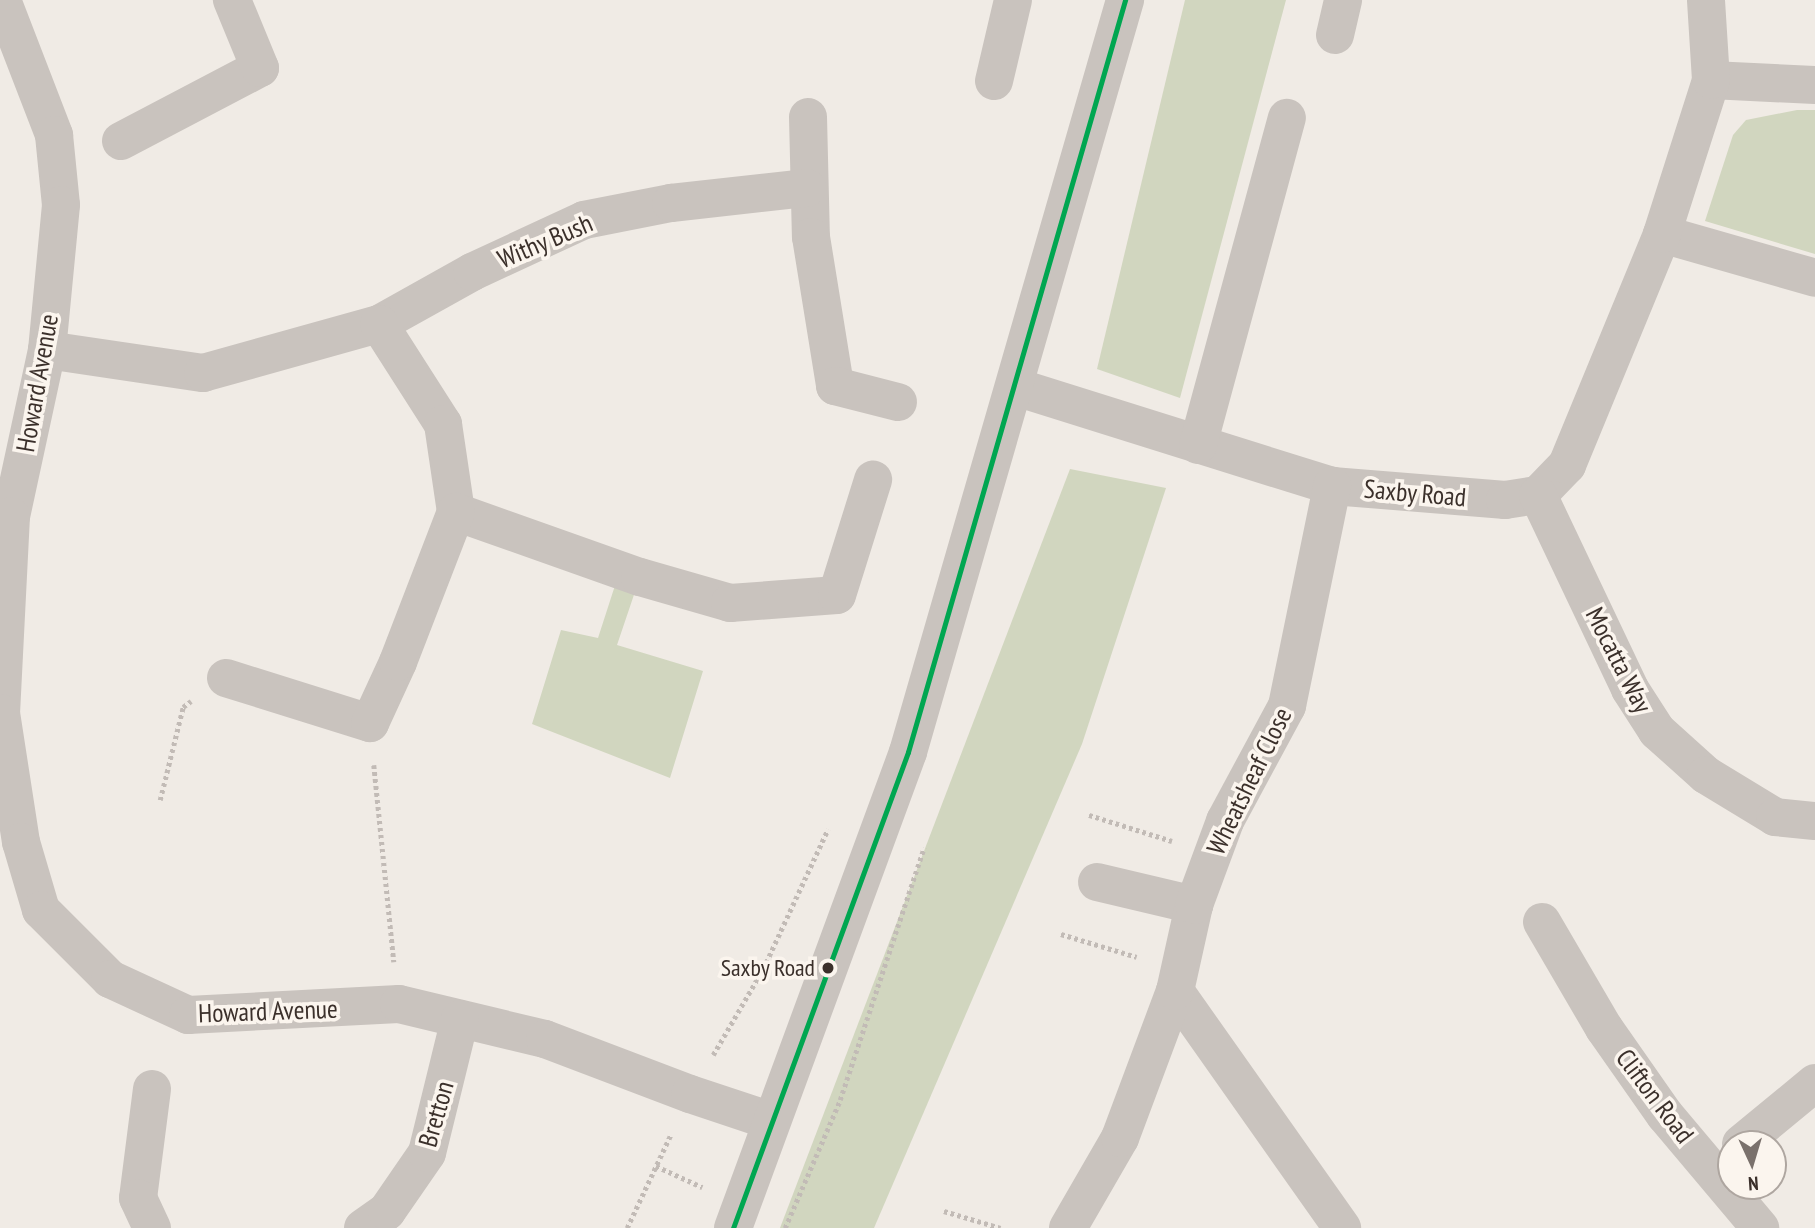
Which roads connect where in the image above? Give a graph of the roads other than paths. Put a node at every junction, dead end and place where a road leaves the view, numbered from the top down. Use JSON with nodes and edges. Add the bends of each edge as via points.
{"nodes":[{"id":1,"x":2,"y":0,"type":"edge"},
{"id":2,"x":1013,"y":0,"type":"edge"},
{"id":3,"x":1125,"y":0,"type":"edge"},
{"id":4,"x":1706,"y":0,"type":"edge"},
{"id":5,"x":232,"y":1,"type":"edge"},
{"id":6,"x":1711,"y":80,"type":"junction"},
{"id":7,"x":994,"y":81,"type":"dead end"},
{"id":8,"x":1815,"y":85,"type":"edge"},
{"id":9,"x":808,"y":117,"type":"dead end"},
{"id":10,"x":1287,"y":118,"type":"dead end"},
{"id":11,"x":121,"y":141,"type":"dead end"},
{"id":12,"x":807,"y":188,"type":"junction"},
{"id":13,"x":1662,"y":234,"type":"junction"},
{"id":14,"x":1815,"y":278,"type":"edge"},
{"id":15,"x":379,"y":324,"type":"junction"},
{"id":16,"x":47,"y":350,"type":"junction"},
{"id":17,"x":1016,"y":387,"type":"junction"},
{"id":18,"x":898,"y":401,"type":"dead end"},
{"id":19,"x":1198,"y":445,"type":"junction"},
{"id":20,"x":873,"y":480,"type":"dead end"},
{"id":21,"x":1332,"y":486,"type":"junction"},
{"id":22,"x":1538,"y":495,"type":"junction"},
{"id":23,"x":456,"y":512,"type":"junction"},
{"id":24,"x":5,"y":515,"type":"edge"},
{"id":25,"x":226,"y":678,"type":"road end"},
{"id":26,"x":1815,"y":821,"type":"edge"},
{"id":27,"x":10,"y":845,"type":"edge"},
{"id":28,"x":1097,"y":882,"type":"dead end"},
{"id":29,"x":1194,"y":905,"type":"junction"},
{"id":30,"x":1542,"y":922,"type":"dead end"},
{"id":31,"x":1177,"y":982,"type":"junction"},
{"id":32,"x":460,"y":1019,"type":"junction"},
{"id":33,"x":1815,"y":1083,"type":"edge"},
{"id":34,"x":152,"y":1089,"type":"dead end"},
{"id":35,"x":771,"y":1121,"type":"junction"},
{"id":36,"x":1758,"y":1130,"type":"edge"},
{"id":37,"x":1717,"y":1148,"type":"edge"},
{"id":38,"x":1748,"y":1200,"type":"edge"},
{"id":39,"x":152,"y":1228,"type":"edge"},
{"id":40,"x":363,"y":1228,"type":"edge"},
{"id":41,"x":733,"y":1228,"type":"edge"},
{"id":42,"x":1068,"y":1228,"type":"edge"},
{"id":43,"x":1342,"y":1228,"type":"edge"},
{"id":44,"x":1760,"y":1228,"type":"edge"}],
"edges":[{"from":1,"to":16,"type":"street","name":"Howard Avenue","via":[[54,135],[61,205]]},
{"from":2,"to":7,"type":"street"},
{"from":3,"to":17,"type":"street"},
{"from":4,"to":6,"type":"street"},
{"from":5,"to":11,"type":"street","via":[[260,68]]},
{"from":6,"to":8,"type":"street"},
{"from":6,"to":13,"type":"street"},
{"from":9,"to":12,"type":"street"},
{"from":10,"to":19,"type":"street"},
{"from":12,"to":15,"type":"street","name":"Withy Bush","via":[[671,203],[584,220],[472,272]]},
{"from":12,"to":18,"type":"street","via":[[835,386]]},
{"from":13,"to":14,"type":"street"},
{"from":13,"to":22,"type":"street","via":[[1567,465]]},
{"from":15,"to":16,"type":"street","name":"Withy Bush","via":[[203,373]]},
{"from":15,"to":23,"type":"street","via":[[443,424]]},
{"from":16,"to":24,"type":"street","name":"Howard Avenue"},
{"from":17,"to":19,"type":"street","name":"Saxby Road"},
{"from":17,"to":35,"type":"street","via":[[908,752]]},
{"from":19,"to":21,"type":"street","name":"Saxby Road"},
{"from":20,"to":23,"type":"street","via":[[837,595],[730,603],[640,577]]},
{"from":21,"to":22,"type":"street","name":"Saxby Road","via":[[1505,500]]},
{"from":21,"to":29,"type":"street","name":"Wheatsheaf Close","via":[[1287,706],[1225,821]]},
{"from":22,"to":26,"type":"street","name":"Mocatta Way","via":[[1630,689],[1657,731],[1706,775],[1775,817]]},
{"from":23,"to":25,"type":"street","via":[[370,723]]},
{"from":24,"to":27,"type":"street","name":"Howard Avenue","via":[[1,713]]},
{"from":27,"to":32,"type":"street","name":"Howard Avenue","via":[[41,910],[110,979],[188,1015],[399,1004]]},
{"from":28,"to":29,"type":"street"},
{"from":29,"to":31,"type":"street","name":"Wheatsheaf Close"},
{"from":30,"to":37,"type":"street","name":"Clifton Road","via":[[1604,1028],[1665,1115]]},
{"from":31,"to":42,"type":"street","name":"Wheatsheaf Close","via":[[1119,1138]]},
{"from":31,"to":43,"type":"street"},
{"from":32,"to":35,"type":"street","name":"Howard Avenue","via":[[545,1039]]},
{"from":32,"to":40,"type":"street","name":"Bretton","via":[[428,1153],[387,1212]]},
{"from":33,"to":36,"type":"street"},
{"from":34,"to":39,"type":"street","via":[[138,1198]]},
{"from":35,"to":41,"type":"street"},
{"from":38,"to":44,"type":"street","name":"Clifton Road"}]}
